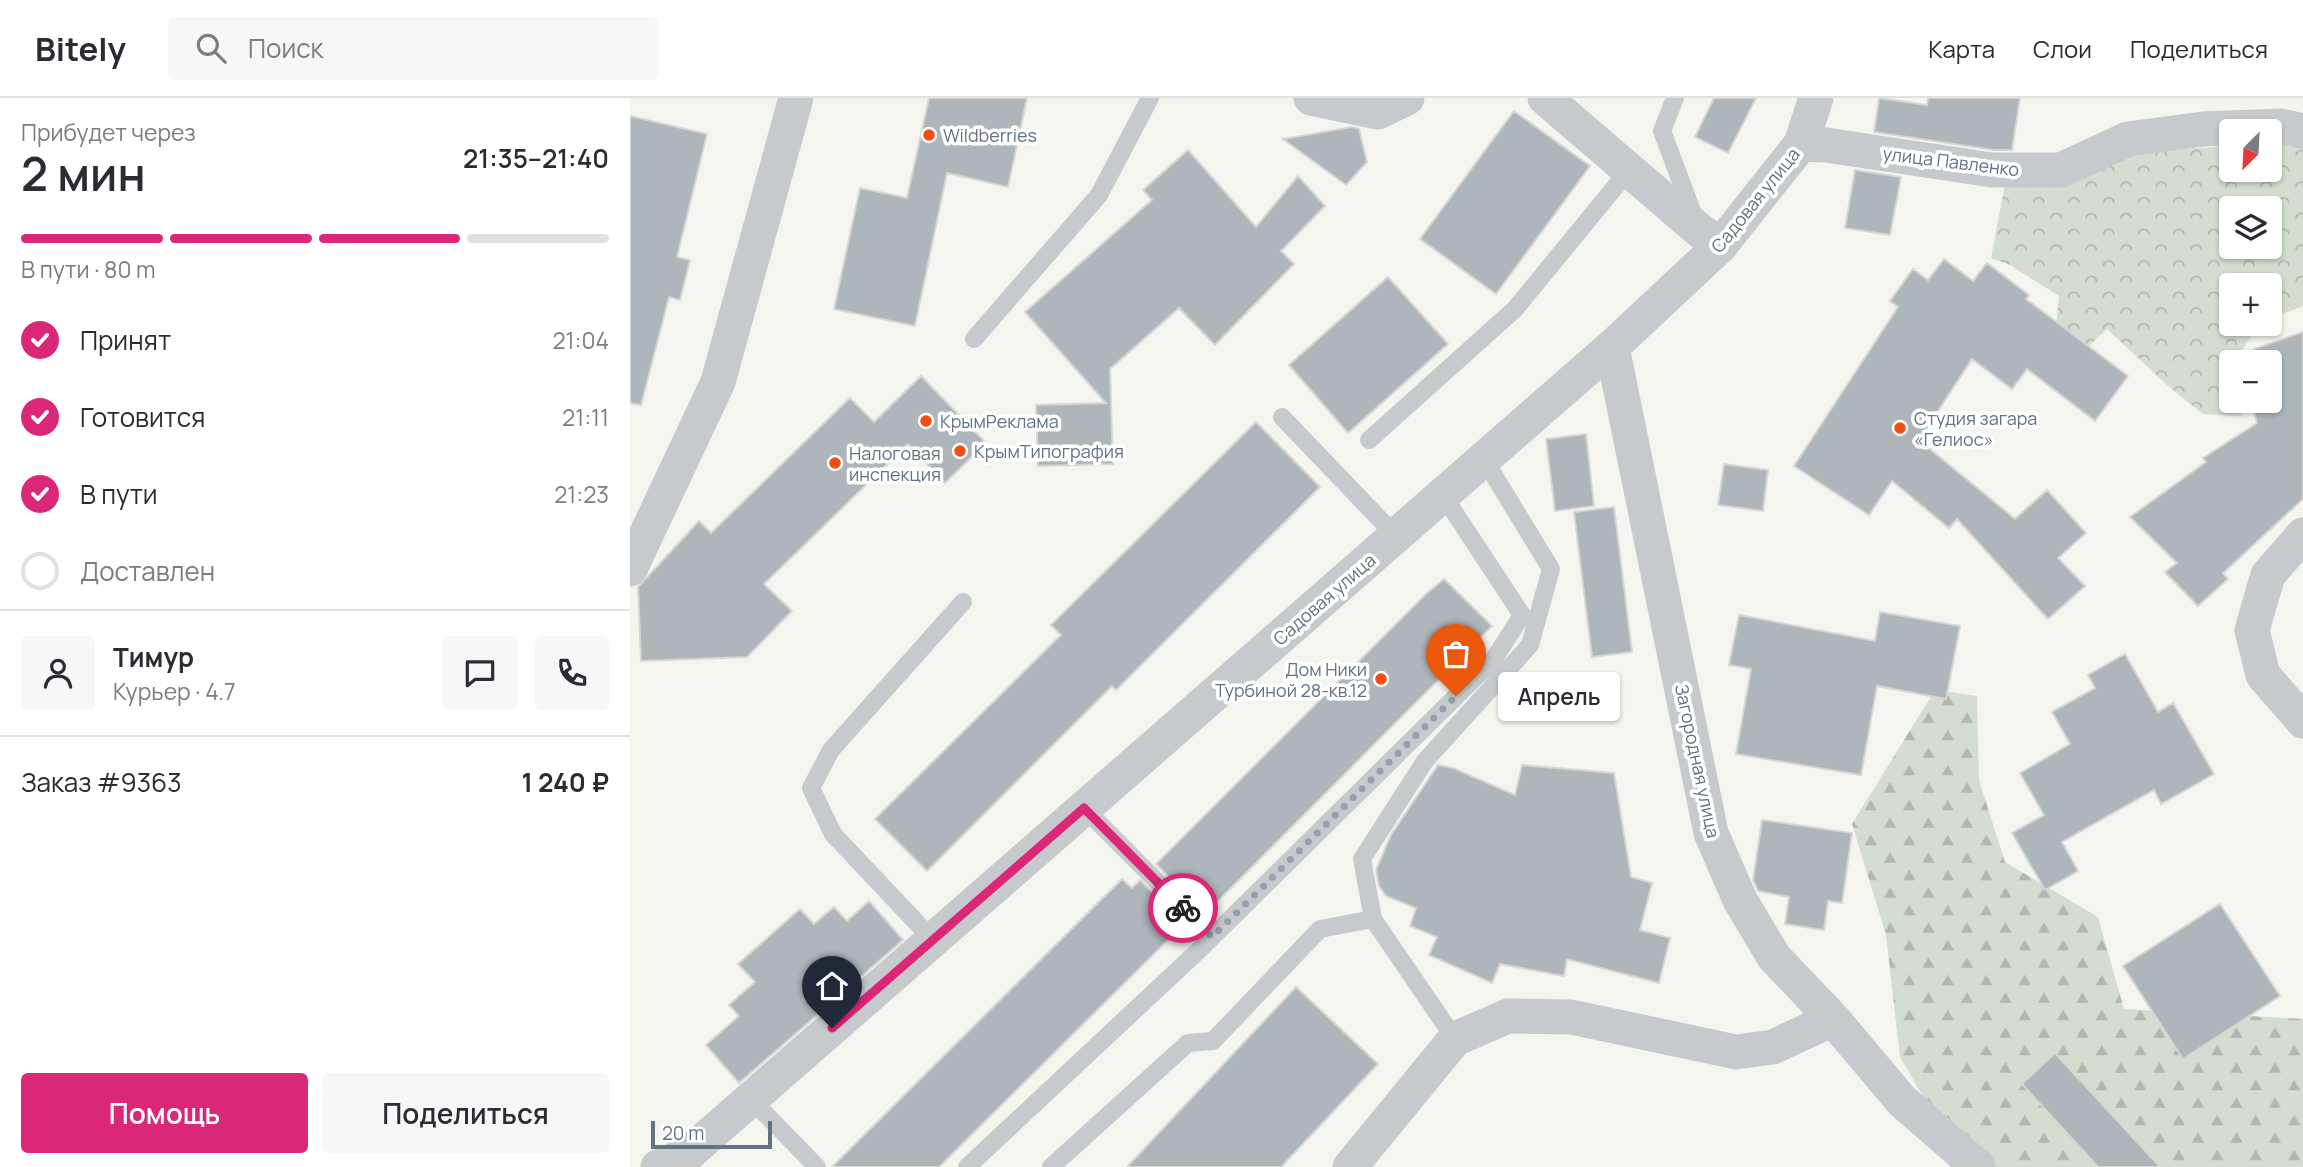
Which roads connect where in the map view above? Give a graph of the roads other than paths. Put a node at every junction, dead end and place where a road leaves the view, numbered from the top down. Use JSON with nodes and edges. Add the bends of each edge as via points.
{"nodes":[{"id":1,"x":796,"y":98,"type":"edge"},
{"id":2,"x":1150,"y":98,"type":"edge"},
{"id":3,"x":1311,"y":98,"type":"edge"},
{"id":4,"x":1407,"y":98,"type":"edge"},
{"id":5,"x":1545,"y":98,"type":"edge"},
{"id":6,"x":1675,"y":98,"type":"edge"},
{"id":7,"x":1816,"y":98,"type":"edge"},
{"id":8,"x":2303,"y":131,"type":"edge"},
{"id":9,"x":1801,"y":144,"type":"junction"},
{"id":10,"x":1629,"y":170,"type":"junction"},
{"id":11,"x":1710,"y":238,"type":"junction"},
{"id":12,"x":974,"y":339,"type":"dead end"},
{"id":13,"x":1612,"y":347,"type":"junction"},
{"id":14,"x":1282,"y":417,"type":"dead end"},
{"id":15,"x":1369,"y":440,"type":"dead end"},
{"id":16,"x":1484,"y":459,"type":"junction"},
{"id":17,"x":1443,"y":495,"type":"junction"},
{"id":18,"x":2303,"y":535,"type":"edge"},
{"id":19,"x":1396,"y":536,"type":"junction"},
{"id":20,"x":630,"y":569,"type":"edge"},
{"id":21,"x":963,"y":602,"type":"dead end"},
{"id":22,"x":2303,"y":721,"type":"edge"},
{"id":23,"x":1084,"y":808,"type":"junction"},
{"id":24,"x":1373,"y":919,"type":"junction"},
{"id":25,"x":1212,"y":937,"type":"junction"},
{"id":26,"x":933,"y":940,"type":"junction"},
{"id":27,"x":1833,"y":1019,"type":"junction"},
{"id":28,"x":1455,"y":1039,"type":"junction"},
{"id":29,"x":751,"y":1099,"type":"junction"},
{"id":30,"x":658,"y":1167,"type":"edge"},
{"id":31,"x":817,"y":1167,"type":"edge"},
{"id":32,"x":967,"y":1167,"type":"edge"},
{"id":33,"x":1051,"y":1167,"type":"edge"},
{"id":34,"x":1350,"y":1167,"type":"edge"},
{"id":35,"x":1978,"y":1167,"type":"edge"}],
"edges":[{"from":1,"to":20,"type":"street","via":[[719,382]]},
{"from":2,"to":12,"type":"lane","via":[[1099,195]]},
{"from":3,"to":4,"type":"street","via":[[1378,113]]},
{"from":5,"to":10,"type":"street"},
{"from":6,"to":11,"type":"lane","via":[[1662,131]]},
{"from":7,"to":9,"type":"street","name":"Садовая улица"},
{"from":8,"to":9,"type":"street","name":"улица Павленко","via":[[2281,126],[2203,129],[2128,139],[2061,170],[1992,170]]},
{"from":9,"to":11,"type":"street","name":"Садовая улица"},
{"from":10,"to":11,"type":"street"},
{"from":10,"to":15,"type":"lane","via":[[1515,309]]},
{"from":11,"to":13,"type":"street","name":"Садовая улица"},
{"from":13,"to":16,"type":"street","name":"Садовая улица"},
{"from":13,"to":27,"type":"street","name":"Загородная улица","via":[[1711,833],[1740,900],[1774,957]]},
{"from":14,"to":19,"type":"lane"},
{"from":16,"to":17,"type":"street","name":"Садовая улица"},
{"from":16,"to":24,"type":"lane","via":[[1551,569],[1531,645],[1425,761],[1362,859]]},
{"from":17,"to":19,"type":"street","name":"Садовая улица"},
{"from":17,"to":25,"type":"lane","via":[[1522,615],[1494,659]]},
{"from":18,"to":22,"type":"street","via":[[2268,575],[2252,630],[2263,675]]},
{"from":19,"to":23,"type":"street","name":"Садовая улица"},
{"from":21,"to":26,"type":"lane","via":[[831,750],[811,788],[833,834]]},
{"from":23,"to":25,"type":"lane"},
{"from":23,"to":26,"type":"street","name":"Садовая улица"},
{"from":24,"to":28,"type":"lane"},
{"from":24,"to":33,"type":"lane","via":[[1320,929],[1213,1041],[1188,1043]]},
{"from":25,"to":32,"type":"lane"},
{"from":26,"to":29,"type":"street","name":"Садовая улица"},
{"from":27,"to":28,"type":"street","via":[[1773,1047],[1736,1052],[1572,1017],[1508,1016]]},
{"from":27,"to":35,"type":"street","name":"Загородная улица","via":[[1902,1101]]},
{"from":28,"to":34,"type":"street"},
{"from":29,"to":30,"type":"street","name":"Садовая улица","via":[[689,1153]]},
{"from":29,"to":31,"type":"lane"}]}
